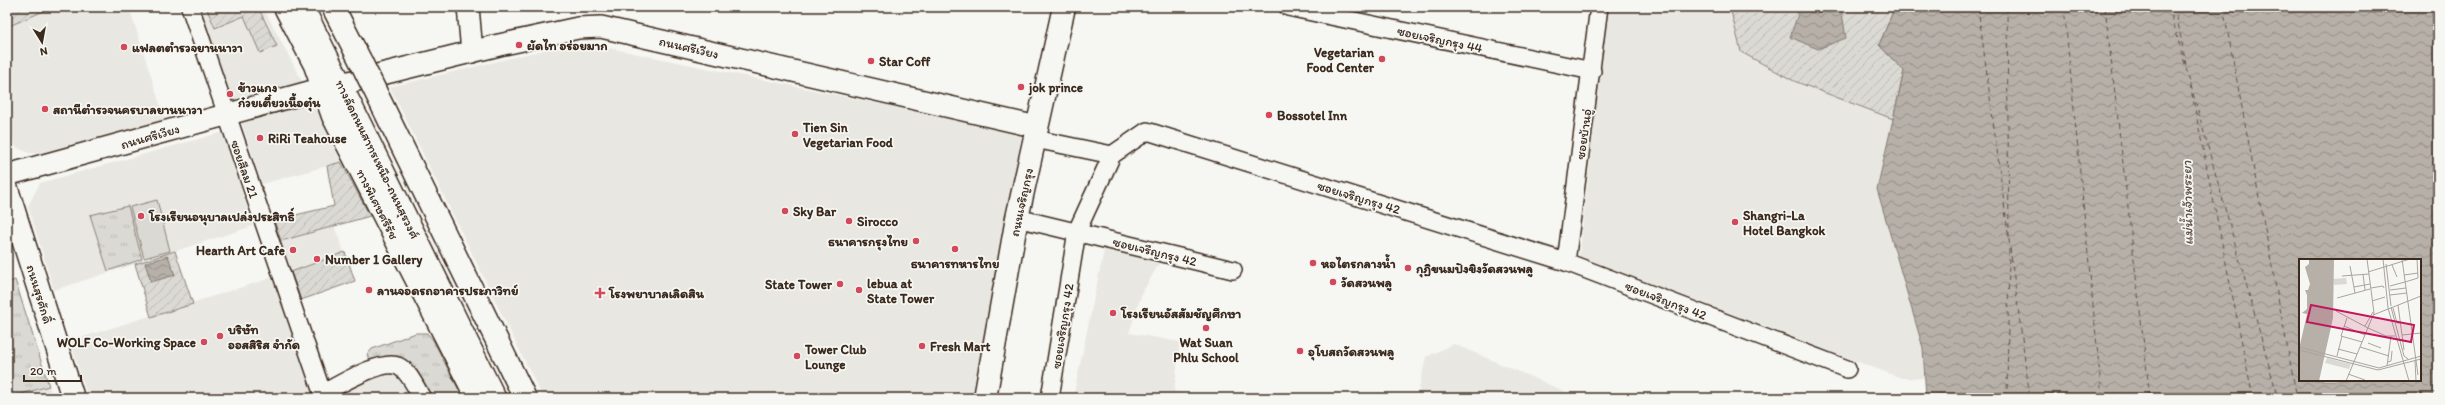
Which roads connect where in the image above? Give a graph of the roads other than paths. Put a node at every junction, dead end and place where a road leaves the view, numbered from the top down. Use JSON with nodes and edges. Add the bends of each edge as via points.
{"nodes":[{"id":1,"x":190,"y":7,"type":"edge"},
{"id":2,"x":274,"y":7,"type":"edge"},
{"id":3,"x":285,"y":7,"type":"edge"},
{"id":4,"x":303,"y":7,"type":"edge"},
{"id":5,"x":333,"y":7,"type":"edge"},
{"id":6,"x":468,"y":7,"type":"edge"},
{"id":7,"x":1064,"y":7,"type":"edge"},
{"id":8,"x":1288,"y":7,"type":"edge"},
{"id":9,"x":1599,"y":7,"type":"edge"},
{"id":10,"x":472,"y":52,"type":"junction"},
{"id":11,"x":1592,"y":71,"type":"junction"},
{"id":12,"x":341,"y":84,"type":"junction"},
{"id":13,"x":316,"y":90,"type":"junction"},
{"id":14,"x":226,"y":115,"type":"junction"},
{"id":15,"x":1036,"y":133,"type":"junction"},
{"id":16,"x":1112,"y":155,"type":"junction"},
{"id":17,"x":7,"y":175,"type":"edge"},
{"id":18,"x":7,"y":189,"type":"edge"},
{"id":19,"x":1017,"y":218,"type":"junction"},
{"id":20,"x":1077,"y":231,"type":"junction"},
{"id":21,"x":1566,"y":262,"type":"junction"},
{"id":22,"x":1233,"y":270,"type":"dead end"},
{"id":23,"x":1847,"y":369,"type":"dead end"},
{"id":24,"x":323,"y":396,"type":"edge"},
{"id":25,"x":72,"y":398,"type":"edge"},
{"id":26,"x":422,"y":398,"type":"edge"},
{"id":27,"x":471,"y":398,"type":"edge"},
{"id":28,"x":477,"y":398,"type":"edge"},
{"id":29,"x":495,"y":398,"type":"edge"},
{"id":30,"x":525,"y":398,"type":"edge"},
{"id":31,"x":985,"y":398,"type":"edge"},
{"id":32,"x":1050,"y":398,"type":"edge"}],
"edges":[{"from":1,"to":14,"type":"street","name":"ซอยสีลม 21"},
{"from":2,"to":13,"type":"street","name":"ทางลัดถนนสาทรเหนือ-ถนนสุรวงศ์"},
{"from":3,"to":28,"type":"main road","name":"ทางพิเศษศรีรัช","via":[[315,66],[333,116]]},
{"from":4,"to":12,"type":"street","name":"ทางลัดถนนสาทรเหนือ-ถนนสุรวงศ์"},
{"from":5,"to":30,"type":"main road","bridge":true},
{"from":6,"to":10,"type":"street"},
{"from":7,"to":15,"type":"main road","name":"ถนนเจริญกรุง"},
{"from":8,"to":11,"type":"street","name":"ซอยเจริญกรุง 44"},
{"from":9,"to":11,"type":"street","name":"ซอยบ้านอู่"},
{"from":10,"to":12,"type":"street","name":"ถนนศรีเวียง"},
{"from":10,"to":15,"type":"street","name":"ถนนศรีเวียง","via":[[578,28],[601,27]]},
{"from":11,"to":21,"type":"street","name":"ซอยบ้านอู่"},
{"from":12,"to":29,"type":"street","name":"ทางลัดถนนสาทรเหนือ-ถนนสุรวงศ์"},
{"from":13,"to":14,"type":"street","name":"ถนนศรีเวียง"},
{"from":13,"to":27,"type":"street","name":"ทางลัดถนนสาทรเหนือ-ถนนสุรวงศ์"},
{"from":14,"to":17,"type":"street","name":"ถนนศรีเวียง"},
{"from":14,"to":24,"type":"street","name":"ซอยสีลม 21"},
{"from":15,"to":16,"type":"street"},
{"from":15,"to":19,"type":"main road","name":"ถนนเจริญกรุง"},
{"from":16,"to":20,"type":"street","name":"ซอยเจริญกรุง 42"},
{"from":16,"to":21,"type":"street","name":"ซอยเจริญกรุง 42","via":[[1144,132],[1151,132]]},
{"from":18,"to":25,"type":"main road","name":"ถนนสุรศักดิ์"},
{"from":19,"to":20,"type":"street","name":"ซอยเจรืญกรุง 42"},
{"from":19,"to":31,"type":"main road","name":"ถนนเจริญกรุง"},
{"from":20,"to":22,"type":"street","name":"ซอยเจรืญกรุง 42"},
{"from":20,"to":32,"type":"street","name":"ซอยเจริญกรุง 42"},
{"from":21,"to":23,"type":"street","name":"ซอยเจริญกรุง 42"},
{"from":24,"to":26,"type":"street","via":[[373,369],[386,365],[397,366],[407,374]]}]}
